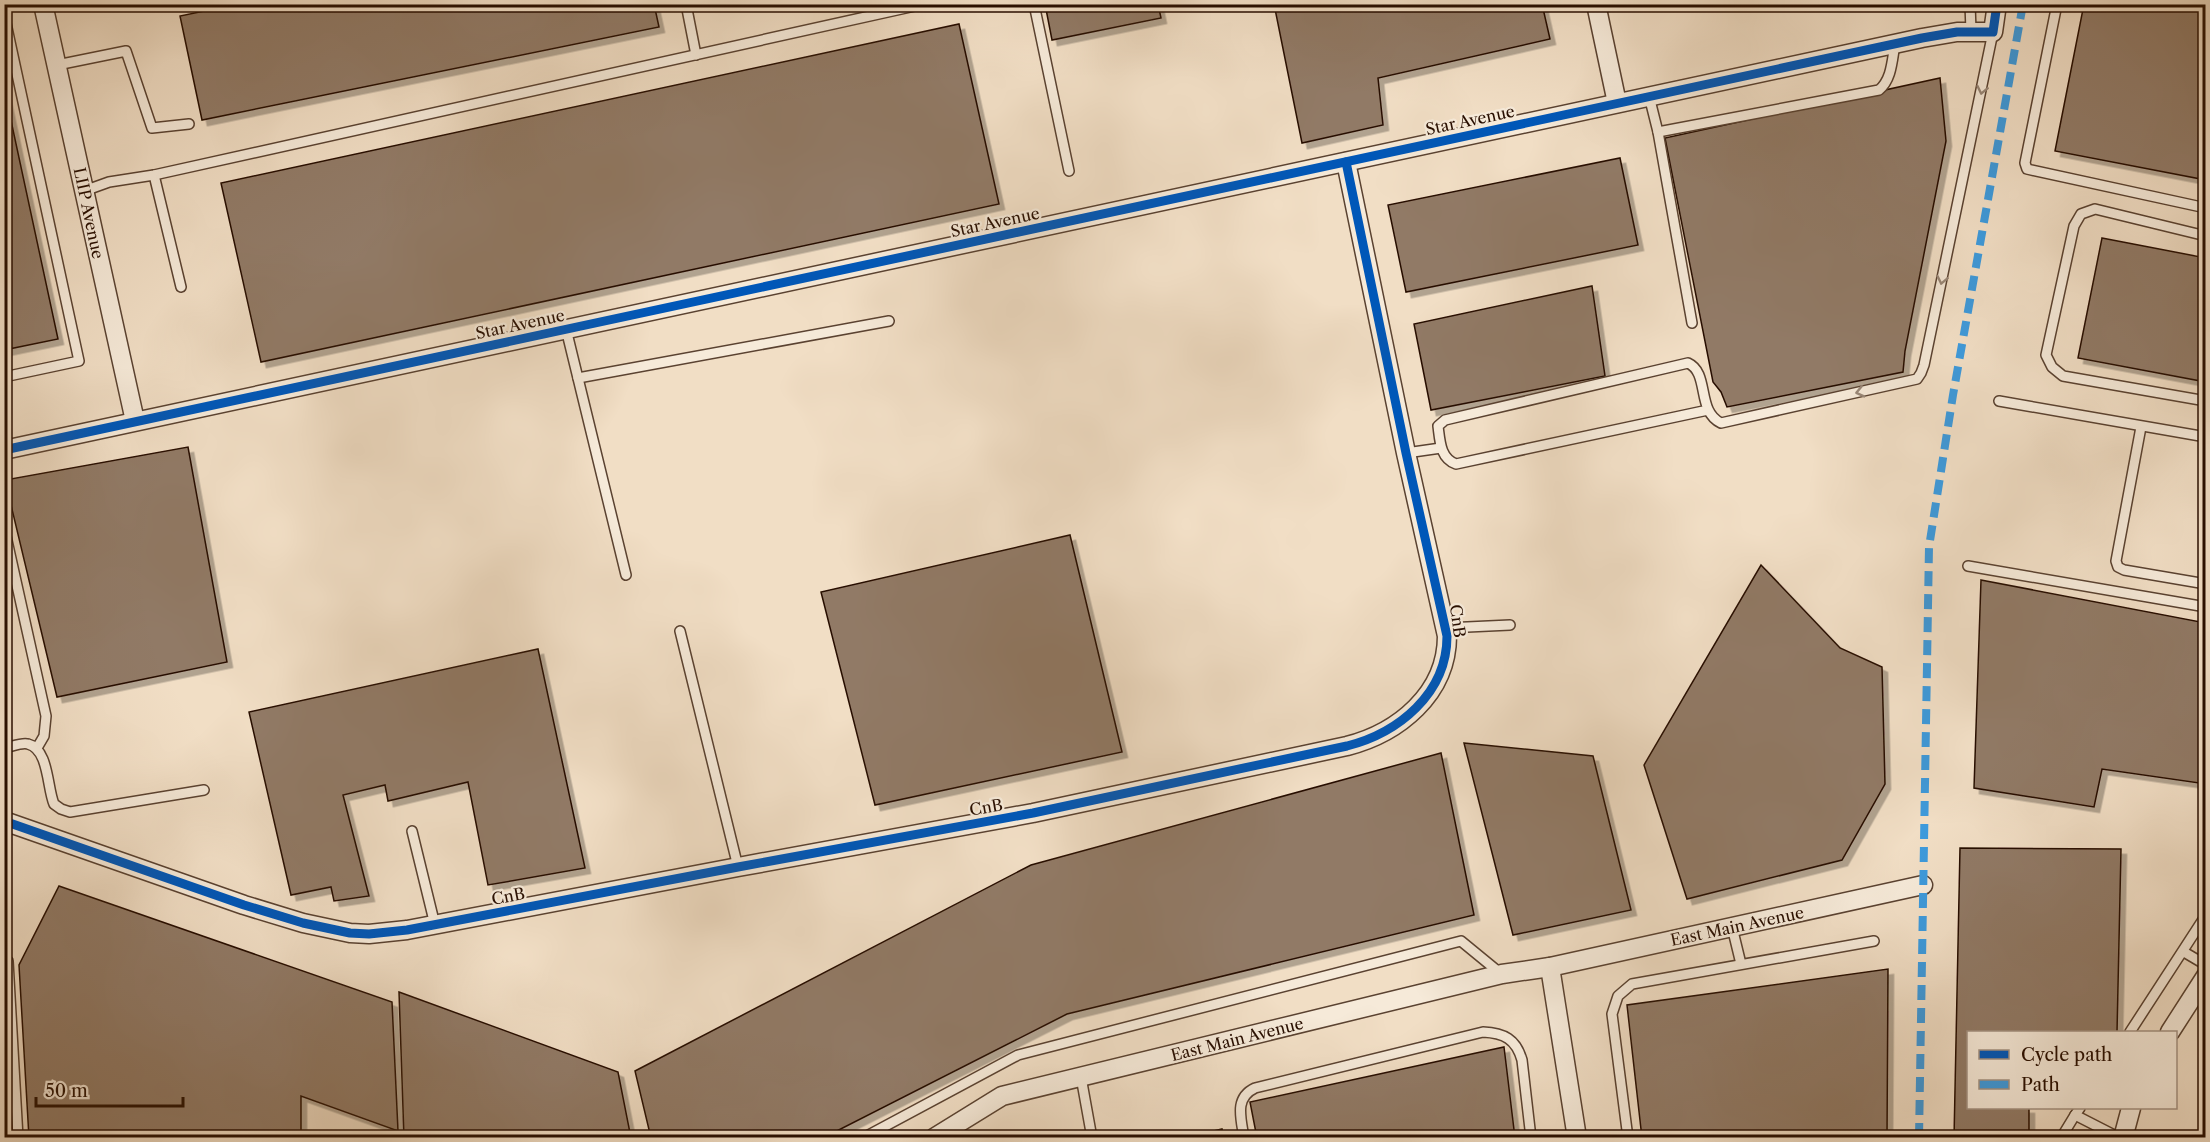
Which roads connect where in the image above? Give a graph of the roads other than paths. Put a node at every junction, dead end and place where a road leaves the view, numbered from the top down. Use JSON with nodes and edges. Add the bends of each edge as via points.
{"nodes":[{"id":1,"x":44,"y":4,"type":"edge"},
{"id":2,"x":686,"y":4,"type":"edge"},
{"id":3,"x":924,"y":4,"type":"edge"},
{"id":4,"x":1034,"y":4,"type":"edge"},
{"id":5,"x":1596,"y":4,"type":"edge"},
{"id":6,"x":1970,"y":4,"type":"edge"},
{"id":7,"x":1997,"y":4,"type":"edge"},
{"id":8,"x":2057,"y":4,"type":"edge"},
{"id":9,"x":4,"y":14,"type":"edge"},
{"id":10,"x":1971,"y":31,"type":"junction"},
{"id":11,"x":1993,"y":32,"type":"junction"},
{"id":12,"x":1894,"y":44,"type":"junction"},
{"id":13,"x":696,"y":55,"type":"junction"},
{"id":14,"x":57,"y":65,"type":"junction"},
{"id":15,"x":1649,"y":96,"type":"junction"},
{"id":16,"x":1617,"y":103,"type":"junction"},
{"id":17,"x":189,"y":124,"type":"dead end"},
{"id":18,"x":1658,"y":132,"type":"junction"},
{"id":19,"x":1346,"y":162,"type":"junction"},
{"id":20,"x":1069,"y":171,"type":"dead end"},
{"id":21,"x":154,"y":175,"type":"junction"},
{"id":22,"x":84,"y":191,"type":"junction"},
{"id":23,"x":2205,"y":208,"type":"edge"},
{"id":24,"x":2205,"y":236,"type":"edge"},
{"id":25,"x":181,"y":287,"type":"dead end"},
{"id":26,"x":890,"y":321,"type":"dead end"},
{"id":27,"x":1692,"y":323,"type":"dead end"},
{"id":28,"x":566,"y":329,"type":"junction"},
{"id":29,"x":4,"y":377,"type":"edge"},
{"id":30,"x":578,"y":378,"type":"junction"},
{"id":31,"x":1999,"y":401,"type":"dead end"},
{"id":32,"x":2205,"y":401,"type":"edge"},
{"id":33,"x":1708,"y":410,"type":"junction"},
{"id":34,"x":135,"y":421,"type":"junction"},
{"id":35,"x":2141,"y":427,"type":"junction"},
{"id":36,"x":2205,"y":437,"type":"edge"},
{"id":37,"x":1441,"y":448,"type":"junction"},
{"id":38,"x":4,"y":450,"type":"edge"},
{"id":39,"x":1406,"y":453,"type":"junction"},
{"id":40,"x":4,"y":527,"type":"edge"},
{"id":41,"x":1968,"y":566,"type":"dead end"},
{"id":42,"x":626,"y":575,"type":"dead end"},
{"id":43,"x":2205,"y":584,"type":"edge"},
{"id":44,"x":2205,"y":608,"type":"edge"},
{"id":45,"x":1510,"y":624,"type":"dead end"},
{"id":46,"x":1446,"y":628,"type":"junction"},
{"id":47,"x":680,"y":631,"type":"dead end"},
{"id":48,"x":4,"y":748,"type":"edge"},
{"id":49,"x":37,"y":748,"type":"junction"},
{"id":50,"x":204,"y":790,"type":"dead end"},
{"id":51,"x":4,"y":821,"type":"edge"},
{"id":52,"x":412,"y":831,"type":"dead end"},
{"id":53,"x":738,"y":867,"type":"junction"},
{"id":54,"x":1923,"y":885,"type":"dead end"},
{"id":55,"x":2205,"y":915,"type":"edge"},
{"id":56,"x":435,"y":925,"type":"junction"},
{"id":57,"x":1732,"y":927,"type":"junction"},
{"id":58,"x":1874,"y":941,"type":"dead end"},
{"id":59,"x":2184,"y":952,"type":"junction"},
{"id":60,"x":8,"y":961,"type":"dead end"},
{"id":61,"x":1741,"y":964,"type":"junction"},
{"id":62,"x":2205,"y":965,"type":"edge"},
{"id":63,"x":1550,"y":967,"type":"junction"},
{"id":64,"x":1502,"y":974,"type":"junction"},
{"id":65,"x":2205,"y":975,"type":"edge"},
{"id":66,"x":2131,"y":1031,"type":"edge"},
{"id":67,"x":2171,"y":1031,"type":"edge"},
{"id":68,"x":1081,"y":1077,"type":"junction"},
{"id":69,"x":2130,"y":1109,"type":"edge"},
{"id":70,"x":2077,"y":1111,"type":"edge"},
{"id":71,"x":18,"y":1137,"type":"edge"},
{"id":72,"x":862,"y":1137,"type":"edge"},
{"id":73,"x":934,"y":1137,"type":"edge"},
{"id":74,"x":1092,"y":1137,"type":"edge"},
{"id":75,"x":1244,"y":1137,"type":"edge"},
{"id":76,"x":1531,"y":1137,"type":"edge"},
{"id":77,"x":1577,"y":1137,"type":"edge"},
{"id":78,"x":1628,"y":1137,"type":"edge"},
{"id":79,"x":2061,"y":1137,"type":"edge"},
{"id":80,"x":2121,"y":1137,"type":"edge"}],
"edges":[{"from":1,"to":14,"type":"street","name":"LIIP Avenue"},
{"from":2,"to":13,"type":"lane"},
{"from":3,"to":13,"type":"lane"},
{"from":4,"to":20,"type":"lane"},
{"from":5,"to":16,"type":"street"},
{"from":6,"to":10,"type":"lane"},
{"from":7,"to":11,"type":"street"},
{"from":8,"to":23,"type":"lane","via":[[2025,163],[2027,169]]},
{"from":9,"to":29,"type":"lane","via":[[79,361]]},
{"from":10,"to":11,"type":"street","name":"Star Avenue"},
{"from":10,"to":12,"type":"street","name":"Star Avenue"},
{"from":11,"to":33,"type":"lane","one_way":true,"via":[[1922,373],[1917,379],[1721,423]]},
{"from":12,"to":15,"type":"street","name":"Star Avenue"},
{"from":12,"to":18,"type":"lane","via":[[1889,77],[1879,90]]},
{"from":13,"to":21,"type":"lane"},
{"from":14,"to":17,"type":"lane","via":[[126,51],[152,128]]},
{"from":14,"to":22,"type":"street","name":"LIIP Avenue"},
{"from":15,"to":16,"type":"street","name":"Star Avenue"},
{"from":15,"to":18,"type":"lane"},
{"from":16,"to":19,"type":"street","name":"Star Avenue"},
{"from":18,"to":27,"type":"lane"},
{"from":19,"to":28,"type":"street","name":"Star Avenue"},
{"from":19,"to":39,"type":"street","name":"CnB"},
{"from":21,"to":22,"type":"lane","via":[[109,182]]},
{"from":21,"to":25,"type":"lane"},
{"from":22,"to":34,"type":"street","name":"LIIP Avenue"},
{"from":24,"to":32,"type":"lane","via":[[2095,209],[2081,214],[2074,226],[2046,355],[2063,376]]},
{"from":26,"to":30,"type":"lane"},
{"from":28,"to":30,"type":"lane"},
{"from":28,"to":34,"type":"street","name":"Star Avenue"},
{"from":30,"to":42,"type":"lane"},
{"from":31,"to":35,"type":"lane"},
{"from":33,"to":37,"type":"lane","via":[[1456,464],[1449,462]]},
{"from":33,"to":37,"type":"lane","via":[[1697,370],[1688,363],[1444,420],[1438,426]]},
{"from":34,"to":38,"type":"street","name":"Star Avenue"},
{"from":35,"to":36,"type":"lane"},
{"from":35,"to":43,"type":"lane","via":[[2118,567]]},
{"from":37,"to":39,"type":"lane"},
{"from":39,"to":46,"type":"street","name":"CnB"},
{"from":40,"to":49,"type":"lane","via":[[46,716],[44,736]]},
{"from":41,"to":44,"type":"lane"},
{"from":45,"to":46,"type":"lane"},
{"from":46,"to":53,"type":"street","name":"CnB","via":[[1444,663],[1428,694],[1404,720],[1359,743],[1033,813]]},
{"from":47,"to":53,"type":"lane"},
{"from":48,"to":49,"type":"lane","via":[[27,743]]},
{"from":49,"to":50,"type":"lane","via":[[43,756],[54,804],[70,812]]},
{"from":51,"to":56,"type":"street","name":"CnB","via":[[243,905],[319,927],[369,934]]},
{"from":52,"to":56,"type":"lane"},
{"from":53,"to":56,"type":"street","name":"CnB"},
{"from":54,"to":57,"type":"street","name":"East Main Avenue"},
{"from":55,"to":59,"type":"lane"},
{"from":57,"to":61,"type":"lane"},
{"from":57,"to":63,"type":"street","name":"East Main Avenue"},
{"from":58,"to":61,"type":"lane"},
{"from":59,"to":62,"type":"lane"},
{"from":59,"to":66,"type":"lane"},
{"from":60,"to":71,"type":"lane"},
{"from":61,"to":78,"type":"lane","via":[[1632,984],[1618,996],[1612,1014]]},
{"from":63,"to":64,"type":"street","name":"East Main Avenue"},
{"from":63,"to":77,"type":"street"},
{"from":64,"to":68,"type":"street","name":"East Main Avenue"},
{"from":64,"to":72,"type":"lane","via":[[1461,941],[1018,1055]]},
{"from":65,"to":67,"type":"street"},
{"from":68,"to":73,"type":"street","name":"East Main Avenue","via":[[1002,1096]]},
{"from":68,"to":74,"type":"lane"},
{"from":69,"to":80,"type":"street"},
{"from":70,"to":79,"type":"lane"},
{"from":70,"to":80,"type":"lane"},
{"from":75,"to":76,"type":"lane","via":[[1240,1107],[1247,1092],[1255,1088],[1484,1032],[1509,1038],[1518,1048]]}]}
